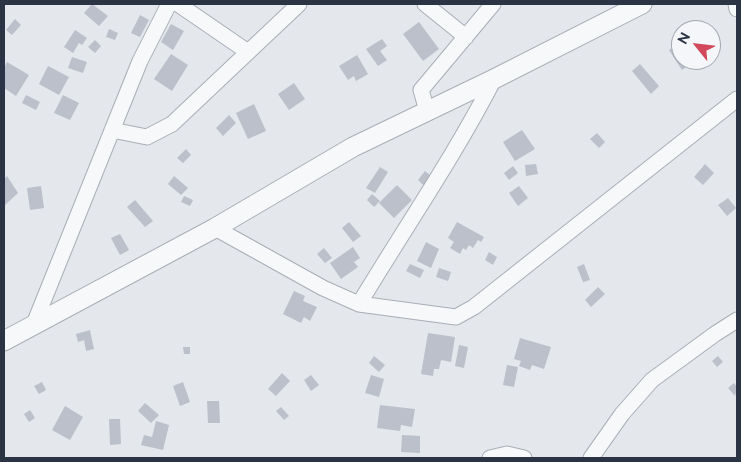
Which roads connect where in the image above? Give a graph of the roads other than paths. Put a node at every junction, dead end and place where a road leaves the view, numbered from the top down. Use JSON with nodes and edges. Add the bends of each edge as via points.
{"nodes":[{"id":1,"x":169,"y":4,"type":"edge"},
{"id":2,"x":178,"y":4,"type":"edge"},
{"id":3,"x":299,"y":4,"type":"edge"},
{"id":4,"x":425,"y":4,"type":"edge"},
{"id":5,"x":493,"y":4,"type":"edge"},
{"id":6,"x":642,"y":4,"type":"edge"},
{"id":7,"x":736,"y":4,"type":"edge"},
{"id":8,"x":737,"y":9,"type":"edge"},
{"id":9,"x":466,"y":37,"type":"junction"},
{"id":10,"x":248,"y":52,"type":"junction"},
{"id":11,"x":494,"y":79,"type":"junction"},
{"id":12,"x":737,"y":99,"type":"edge"},
{"id":13,"x":427,"y":111,"type":"junction"},
{"id":14,"x":112,"y":130,"type":"junction"},
{"id":15,"x":215,"y":228,"type":"junction"},
{"id":16,"x":359,"y":304,"type":"junction"},
{"id":17,"x":737,"y":320,"type":"edge"},
{"id":18,"x":34,"y":324,"type":"junction"},
{"id":19,"x":4,"y":341,"type":"edge"},
{"id":20,"x":490,"y":458,"type":"edge"},
{"id":21,"x":524,"y":458,"type":"edge"},
{"id":22,"x":591,"y":458,"type":"edge"}],
"edges":[{"from":1,"to":14,"type":"street","via":[[140,61]]},
{"from":2,"to":10,"type":"street"},
{"from":3,"to":10,"type":"street"},
{"from":4,"to":9,"type":"street"},
{"from":5,"to":9,"type":"street"},
{"from":6,"to":11,"type":"street"},
{"from":7,"to":8,"type":"street"},
{"from":9,"to":13,"type":"street","via":[[421,90]]},
{"from":10,"to":14,"type":"street","via":[[172,124],[148,137]]},
{"from":11,"to":13,"type":"street"},
{"from":11,"to":16,"type":"street","via":[[464,135]]},
{"from":12,"to":16,"type":"street","via":[[466,313],[438,316]]},
{"from":13,"to":15,"type":"street","via":[[352,147]]},
{"from":14,"to":18,"type":"street"},
{"from":15,"to":16,"type":"street","via":[[323,288]]},
{"from":15,"to":18,"type":"street"},
{"from":17,"to":22,"type":"street","via":[[652,380],[622,414]]},
{"from":18,"to":19,"type":"street"},
{"from":20,"to":21,"type":"street","via":[[507,454]]}]}
